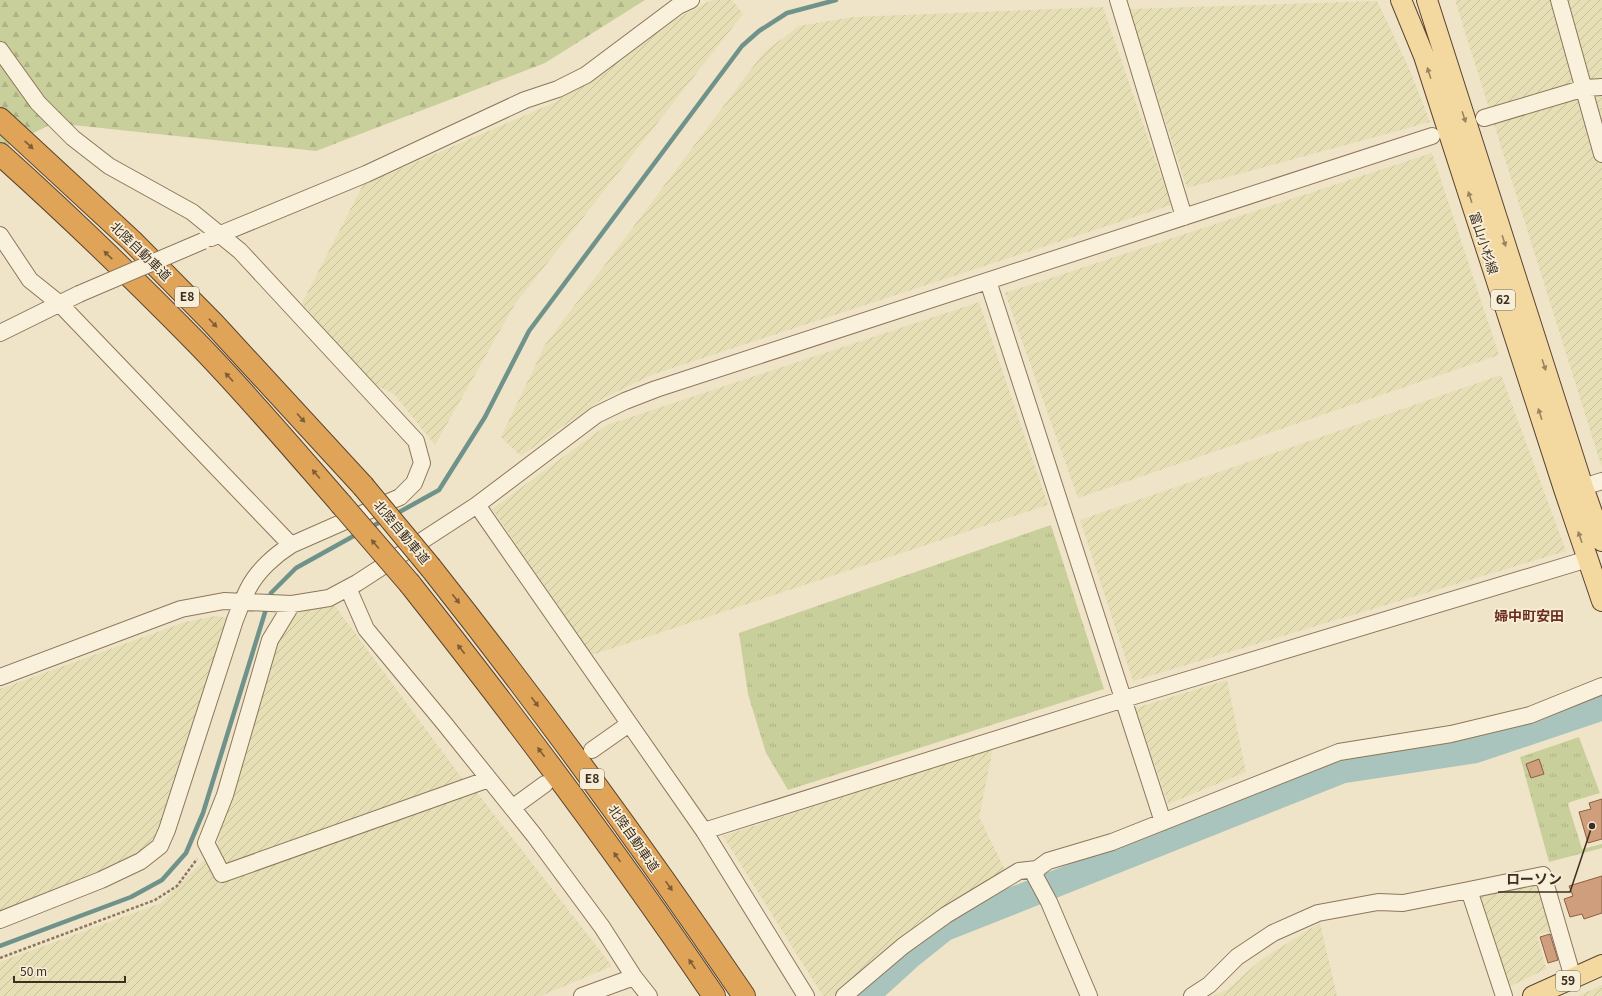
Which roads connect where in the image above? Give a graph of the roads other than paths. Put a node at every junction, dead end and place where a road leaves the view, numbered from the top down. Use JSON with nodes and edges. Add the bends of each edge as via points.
{"nodes":[{"id":1,"x":691,"y":0,"type":"edge"},
{"id":2,"x":1118,"y":0,"type":"edge"},
{"id":3,"x":1401,"y":0,"type":"edge"},
{"id":4,"x":1427,"y":0,"type":"edge"},
{"id":5,"x":1559,"y":0,"type":"edge"},
{"id":6,"x":0,"y":50,"type":"edge"},
{"id":7,"x":1602,"y":87,"type":"edge"},
{"id":8,"x":1584,"y":88,"type":"junction"},
{"id":9,"x":1484,"y":118,"type":"dead end"},
{"id":10,"x":0,"y":119,"type":"edge"},
{"id":11,"x":1432,"y":136,"type":"dead end"},
{"id":12,"x":0,"y":154,"type":"edge"},
{"id":13,"x":1602,"y":154,"type":"edge"},
{"id":14,"x":1184,"y":217,"type":"junction"},
{"id":15,"x":219,"y":234,"type":"junction"},
{"id":16,"x":0,"y":235,"type":"edge"},
{"id":17,"x":988,"y":281,"type":"junction"},
{"id":18,"x":60,"y":304,"type":"junction"},
{"id":19,"x":0,"y":334,"type":"edge"},
{"id":20,"x":1602,"y":481,"type":"edge"},
{"id":21,"x":1583,"y":487,"type":"junction"},
{"id":22,"x":477,"y":505,"type":"junction"},
{"id":23,"x":1602,"y":542,"type":"edge"},
{"id":24,"x":291,"y":545,"type":"junction"},
{"id":25,"x":1588,"y":559,"type":"junction"},
{"id":26,"x":348,"y":588,"type":"junction"},
{"id":27,"x":1602,"y":601,"type":"edge"},
{"id":28,"x":248,"y":602,"type":"junction"},
{"id":29,"x":292,"y":604,"type":"junction"},
{"id":30,"x":0,"y":677,"type":"edge"},
{"id":31,"x":1602,"y":686,"type":"edge"},
{"id":32,"x":1124,"y":699,"type":"junction"},
{"id":33,"x":629,"y":724,"type":"junction"},
{"id":34,"x":592,"y":750,"type":"dead end"},
{"id":35,"x":489,"y":779,"type":"junction"},
{"id":36,"x":545,"y":784,"type":"dead end"},
{"id":37,"x":512,"y":808,"type":"junction"},
{"id":38,"x":1163,"y":822,"type":"junction"},
{"id":39,"x":704,"y":831,"type":"junction"},
{"id":40,"x":1036,"y":872,"type":"junction"},
{"id":41,"x":1469,"y":890,"type":"junction"},
{"id":42,"x":0,"y":920,"type":"edge"},
{"id":43,"x":1602,"y":965,"type":"edge"},
{"id":44,"x":634,"y":977,"type":"junction"},
{"id":45,"x":1573,"y":978,"type":"junction"},
{"id":46,"x":582,"y":996,"type":"edge"},
{"id":47,"x":649,"y":996,"type":"edge"},
{"id":48,"x":714,"y":996,"type":"edge"},
{"id":49,"x":744,"y":996,"type":"edge"},
{"id":50,"x":806,"y":996,"type":"edge"},
{"id":51,"x":844,"y":996,"type":"edge"},
{"id":52,"x":1089,"y":996,"type":"edge"},
{"id":53,"x":1192,"y":996,"type":"edge"},
{"id":54,"x":1504,"y":996,"type":"edge"},
{"id":55,"x":1533,"y":996,"type":"edge"}],
"edges":[{"from":1,"to":15,"type":"street","via":[[678,6],[586,75],[558,89],[525,100],[366,174]]},
{"from":2,"to":14,"type":"street"},
{"from":25,"to":3,"type":"main road","name":"富山小杉線","number":"62","one_way":true,"via":[[1424,56]]},
{"from":4,"to":21,"type":"main road","name":"富山小杉線","number":"62","one_way":true},
{"from":5,"to":8,"type":"street"},
{"from":6,"to":15,"type":"street","via":[[38,103],[73,138],[109,166],[192,212]]},
{"from":7,"to":8,"type":"street"},
{"from":8,"to":9,"type":"street"},
{"from":8,"to":13,"type":"street"},
{"from":10,"to":49,"type":"highway","name":"北陸自動車道","number":"E8","one_way":true,"bridge":true,"via":[[137,246],[213,323],[363,486],[495,649],[566,743]]},
{"from":11,"to":14,"type":"street"},
{"from":48,"to":12,"type":"highway","name":"北陸自動車道","number":"E8","one_way":true,"bridge":true,"via":[[546,759],[410,584],[271,423],[196,342],[117,263]]},
{"from":14,"to":17,"type":"street"},
{"from":15,"to":18,"type":"street","bridge":true},
{"from":15,"to":24,"type":"street","via":[[240,251],[416,441],[422,463],[414,483],[400,497]]},
{"from":16,"to":18,"type":"street","via":[[30,280]]},
{"from":17,"to":22,"type":"street","via":[[663,386],[625,401],[596,416]]},
{"from":17,"to":32,"type":"street"},
{"from":18,"to":19,"type":"street"},
{"from":18,"to":24,"type":"street"},
{"from":20,"to":21,"type":"street"},
{"from":21,"to":23,"type":"main road","name":"富山小杉線","number":"62"},
{"from":22,"to":26,"type":"street"},
{"from":22,"to":33,"type":"street"},
{"from":24,"to":28,"type":"street","via":[[277,554],[255,578],[248,588]]},
{"from":25,"to":27,"type":"main road","name":"富山小杉線","number":"62"},
{"from":25,"to":32,"type":"street"},
{"from":26,"to":29,"type":"street","via":[[329,598]]},
{"from":26,"to":35,"type":"street","via":[[366,629]]},
{"from":28,"to":29,"type":"street"},
{"from":28,"to":30,"type":"street","via":[[224,601],[181,609]]},
{"from":28,"to":42,"type":"street","via":[[234,620],[160,846],[141,861],[101,880]]},
{"from":29,"to":35,"type":"street","via":[[270,640],[225,795],[206,843],[222,874]]},
{"from":31,"to":38,"type":"street","via":[[1523,717],[1451,734],[1339,752]]},
{"from":32,"to":38,"type":"street"},
{"from":32,"to":39,"type":"street"},
{"from":33,"to":34,"type":"street"},
{"from":33,"to":39,"type":"street"},
{"from":35,"to":37,"type":"street"},
{"from":36,"to":37,"type":"street"},
{"from":37,"to":44,"type":"street","via":[[602,927]]},
{"from":38,"to":40,"type":"street","via":[[1112,842],[1048,862]]},
{"from":39,"to":50,"type":"street"},
{"from":40,"to":51,"type":"street","via":[[1019,871],[946,915],[903,946]]},
{"from":40,"to":52,"type":"street"},
{"from":41,"to":45,"type":"street","via":[[1543,875]]},
{"from":41,"to":53,"type":"street","via":[[1403,903],[1378,902],[1318,913],[1273,933],[1237,957],[1208,985]]},
{"from":41,"to":54,"type":"street"},
{"from":43,"to":45,"type":"main road","number":"59"},
{"from":44,"to":46,"type":"street"},
{"from":44,"to":47,"type":"street"},
{"from":45,"to":55,"type":"main road","number":"59"}]}
